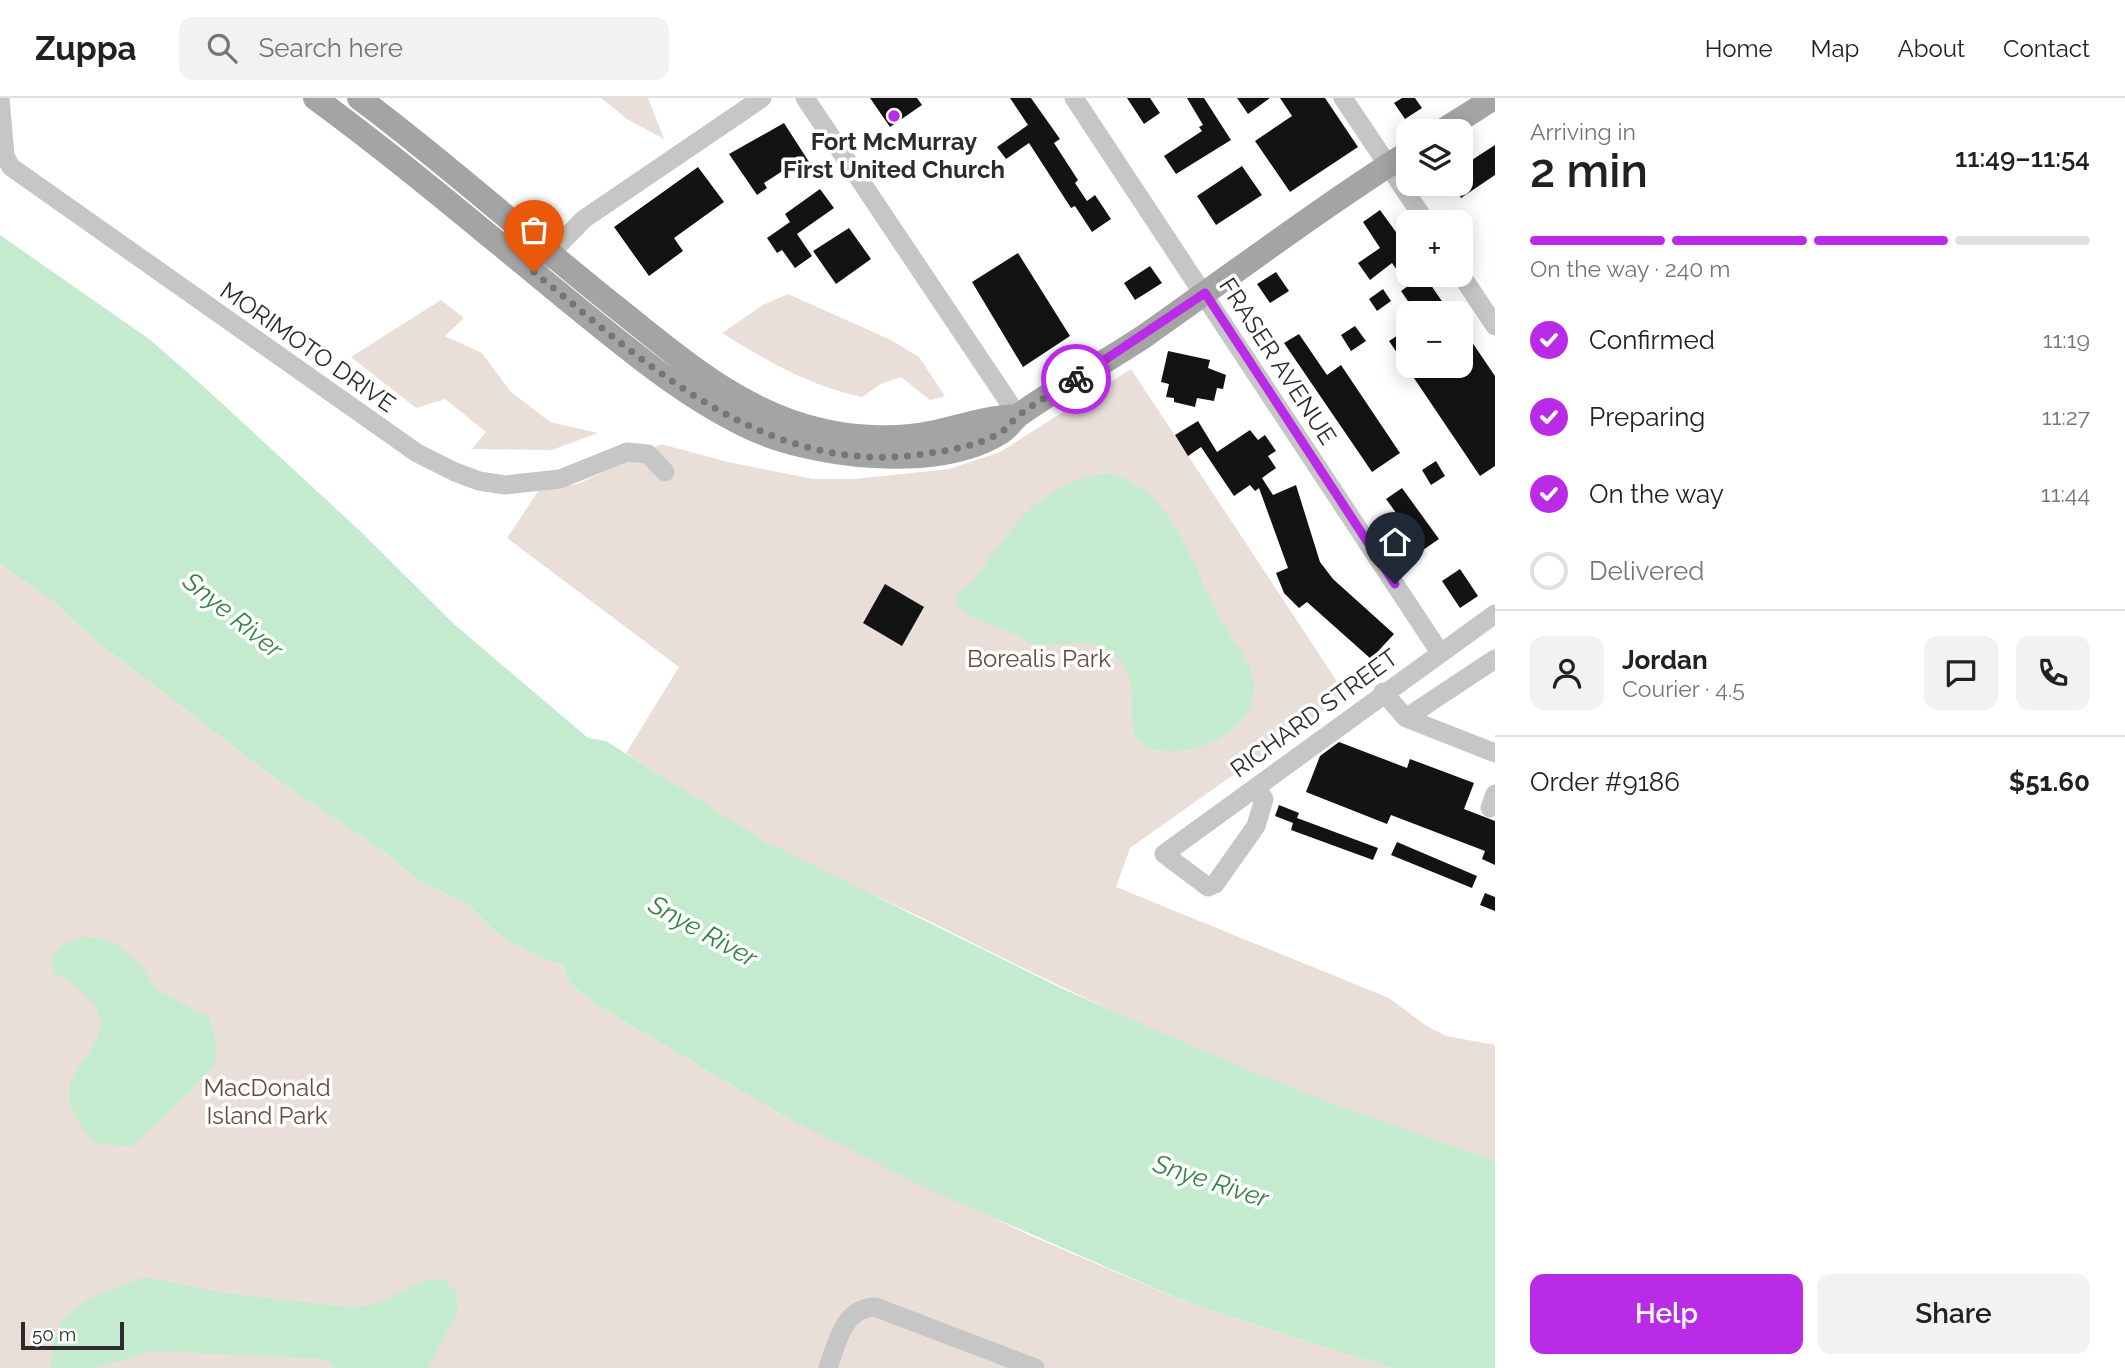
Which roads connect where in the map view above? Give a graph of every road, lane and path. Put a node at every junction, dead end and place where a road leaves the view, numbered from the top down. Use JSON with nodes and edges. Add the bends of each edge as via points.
{"nodes":[{"id":1,"x":315,"y":98,"type":"edge"},
{"id":2,"x":359,"y":98,"type":"edge"},
{"id":3,"x":762,"y":98,"type":"edge"},
{"id":4,"x":806,"y":98,"type":"edge"},
{"id":5,"x":1074,"y":98,"type":"edge"},
{"id":6,"x":1343,"y":98,"type":"edge"},
{"id":7,"x":1494,"y":98,"type":"edge"},
{"id":8,"x":2,"y":99,"type":"edge"},
{"id":9,"x":1461,"y":119,"type":"edge"},
{"id":10,"x":1396,"y":161,"type":"edge"},
{"id":11,"x":1388,"y":166,"type":"junction"},
{"id":12,"x":1418,"y":210,"type":"edge"},
{"id":13,"x":541,"y":263,"type":"junction"},
{"id":14,"x":1469,"y":287,"type":"edge"},
{"id":15,"x":1205,"y":293,"type":"junction"},
{"id":16,"x":1495,"y":326,"type":"edge"},
{"id":17,"x":1018,"y":416,"type":"junction"},
{"id":18,"x":665,"y":472,"type":"dead end"},
{"id":19,"x":1495,"y":614,"type":"edge"},
{"id":20,"x":1439,"y":652,"type":"junction"},
{"id":21,"x":1495,"y":659,"type":"edge"},
{"id":22,"x":1383,"y":692,"type":"junction"},
{"id":23,"x":1406,"y":718,"type":"junction"},
{"id":24,"x":1495,"y":753,"type":"edge"},
{"id":25,"x":1256,"y":787,"type":"junction"},
{"id":26,"x":828,"y":1368,"type":"edge"},
{"id":27,"x":1035,"y":1368,"type":"edge"}],
"edges":[{"from":1,"to":13,"type":"main road"},
{"from":2,"to":13,"type":"main road"},
{"from":3,"to":13,"type":"street","via":[[584,219]]},
{"from":4,"to":17,"type":"street"},
{"from":5,"to":15,"type":"street","name":"FRASER AVENUE"},
{"from":6,"to":11,"type":"street"},
{"from":7,"to":9,"type":"main road"},
{"from":8,"to":18,"type":"street","name":"MORIMOTO DRIVE","via":[[4,149],[11,167],[417,453],[467,477],[505,485],[560,479],[627,452],[648,454]]},
{"from":10,"to":11,"type":"main road"},
{"from":11,"to":12,"type":"street"},
{"from":11,"to":15,"type":"main road"},
{"from":13,"to":17,"type":"main road","via":[[603,328],[702,401],[781,440],[837,454],[906,456],[945,452],[977,442],[1000,433]]},
{"from":14,"to":16,"type":"street"},
{"from":15,"to":17,"type":"main road"},
{"from":15,"to":20,"type":"street","name":"FRASER AVENUE"},
{"from":19,"to":20,"type":"street","name":"RICHARD STREET"},
{"from":20,"to":22,"type":"street","name":"RICHARD STREET"},
{"from":21,"to":23,"type":"street"},
{"from":22,"to":23,"type":"street"},
{"from":22,"to":25,"type":"street","name":"RICHARD STREET"},
{"from":23,"to":24,"type":"street"},
{"from":25,"to":25,"type":"street","name":"RICHARD STREET","via":[[1164,854],[1208,887],[1215,884],[1256,826],[1264,799]]},
{"from":26,"to":27,"type":"street","via":[[849,1318],[875,1307]]}]}
